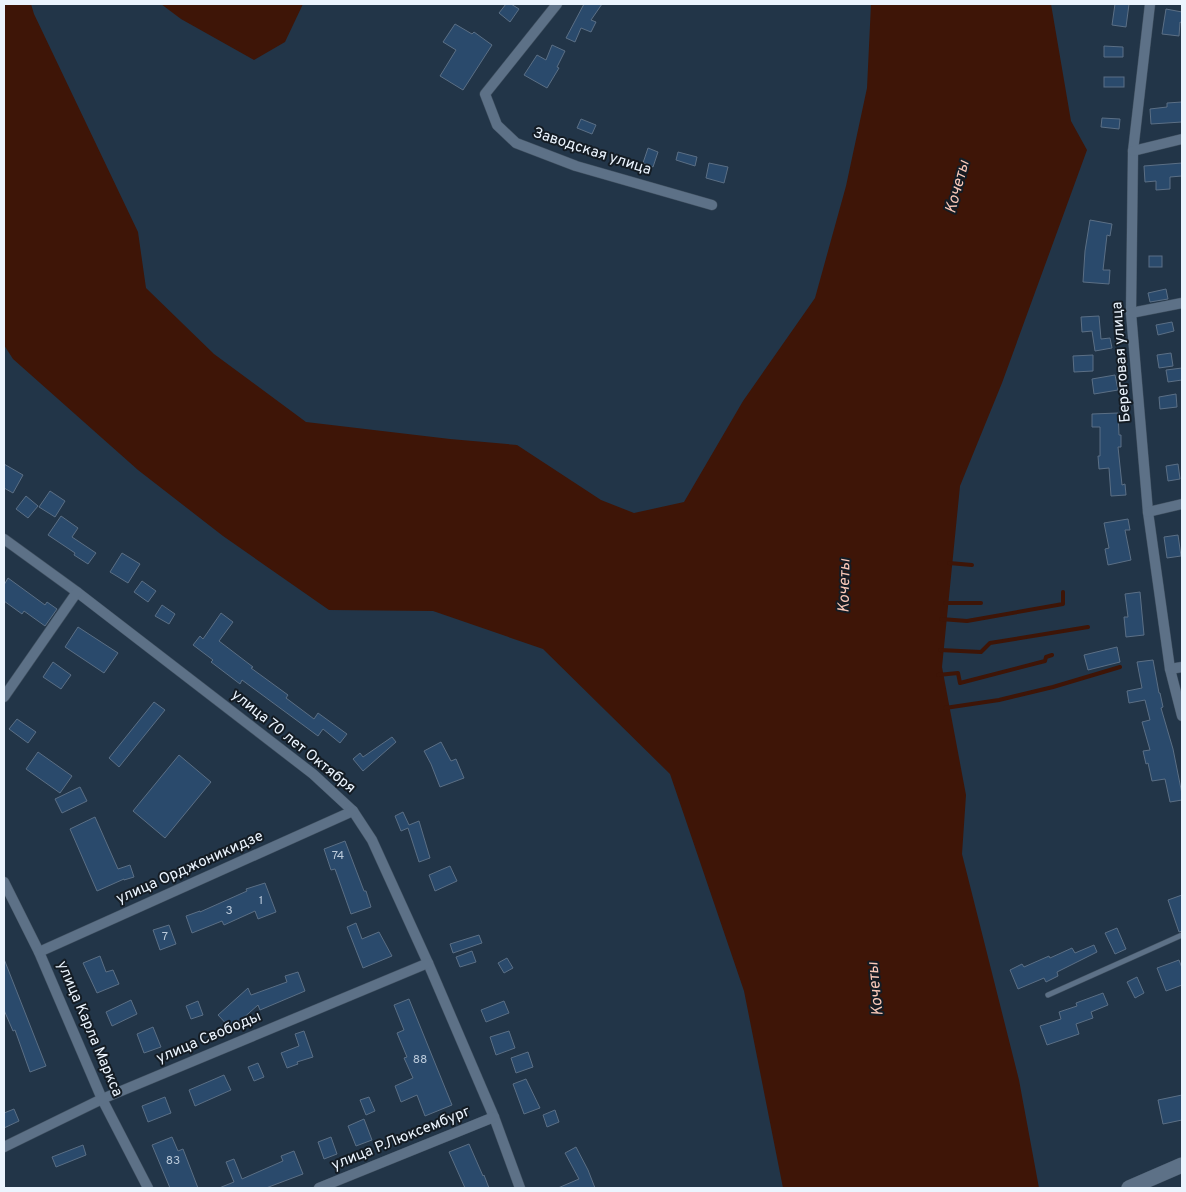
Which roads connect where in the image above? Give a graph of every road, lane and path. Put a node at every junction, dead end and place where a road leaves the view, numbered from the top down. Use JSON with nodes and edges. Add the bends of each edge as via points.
{"nodes":[{"id":1,"x":557,"y":4,"type":"edge"},
{"id":2,"x":1150,"y":4,"type":"edge"},
{"id":3,"x":1182,"y":140,"type":"edge"},
{"id":4,"x":1134,"y":151,"type":"junction"},
{"id":5,"x":712,"y":205,"type":"dead end"},
{"id":6,"x":1182,"y":302,"type":"edge"},
{"id":7,"x":1132,"y":313,"type":"junction"},
{"id":8,"x":1182,"y":504,"type":"edge"},
{"id":9,"x":1148,"y":512,"type":"junction"},
{"id":10,"x":4,"y":539,"type":"edge"},
{"id":11,"x":77,"y":592,"type":"junction"},
{"id":12,"x":1182,"y":667,"type":"edge"},
{"id":13,"x":1170,"y":669,"type":"junction"},
{"id":14,"x":4,"y":697,"type":"edge"},
{"id":15,"x":1182,"y":716,"type":"edge"},
{"id":16,"x":353,"y":811,"type":"junction"},
{"id":17,"x":4,"y":882,"type":"edge"},
{"id":18,"x":1182,"y":935,"type":"edge"},
{"id":19,"x":39,"y":952,"type":"junction"},
{"id":20,"x":428,"y":963,"type":"junction"},
{"id":21,"x":1048,"y":995,"type":"dead end"},
{"id":22,"x":102,"y":1099,"type":"junction"},
{"id":23,"x":494,"y":1118,"type":"junction"},
{"id":24,"x":4,"y":1147,"type":"edge"},
{"id":25,"x":1182,"y":1165,"type":"edge"},
{"id":26,"x":148,"y":1188,"type":"edge"},
{"id":27,"x":319,"y":1188,"type":"edge"},
{"id":28,"x":520,"y":1188,"type":"edge"},
{"id":29,"x":1129,"y":1188,"type":"edge"}],
"edges":[{"from":1,"to":5,"type":"street","name":"Заводская улица","via":[[485,94],[497,125],[516,142],[576,166]]},
{"from":2,"to":4,"type":"street","name":"Береговая улица"},
{"from":3,"to":4,"type":"street"},
{"from":4,"to":7,"type":"street","name":"Береговая улица"},
{"from":6,"to":7,"type":"street"},
{"from":7,"to":9,"type":"street","name":"Береговая улица"},
{"from":8,"to":9,"type":"street"},
{"from":9,"to":13,"type":"street","name":"Береговая улица"},
{"from":10,"to":11,"type":"street","name":"улица 70 лет Октября"},
{"from":11,"to":14,"type":"street"},
{"from":11,"to":16,"type":"street","name":"улица 70 лет Октября","via":[[313,774]]},
{"from":12,"to":13,"type":"street"},
{"from":13,"to":15,"type":"street","name":"Береговая улица"},
{"from":16,"to":19,"type":"street","name":"улица Орджоникидзе"},
{"from":16,"to":20,"type":"street","name":"улица 70 лет Октября","via":[[372,840]]},
{"from":17,"to":19,"type":"street","name":"улица Карла Маркса"},
{"from":18,"to":21,"type":"lane"},
{"from":19,"to":22,"type":"street","name":"улица Карла Маркса"},
{"from":20,"to":22,"type":"street","name":"улица Свободы"},
{"from":20,"to":23,"type":"street","name":"улица 70 лет Октября"},
{"from":22,"to":24,"type":"street","name":"улица Свободы"},
{"from":22,"to":26,"type":"street","name":"улица Карла Маркса"},
{"from":23,"to":27,"type":"street","name":"улица Р.Люксембург"},
{"from":23,"to":28,"type":"street","name":"улица 70 лет Октября"},
{"from":25,"to":29,"type":"street"}]}
